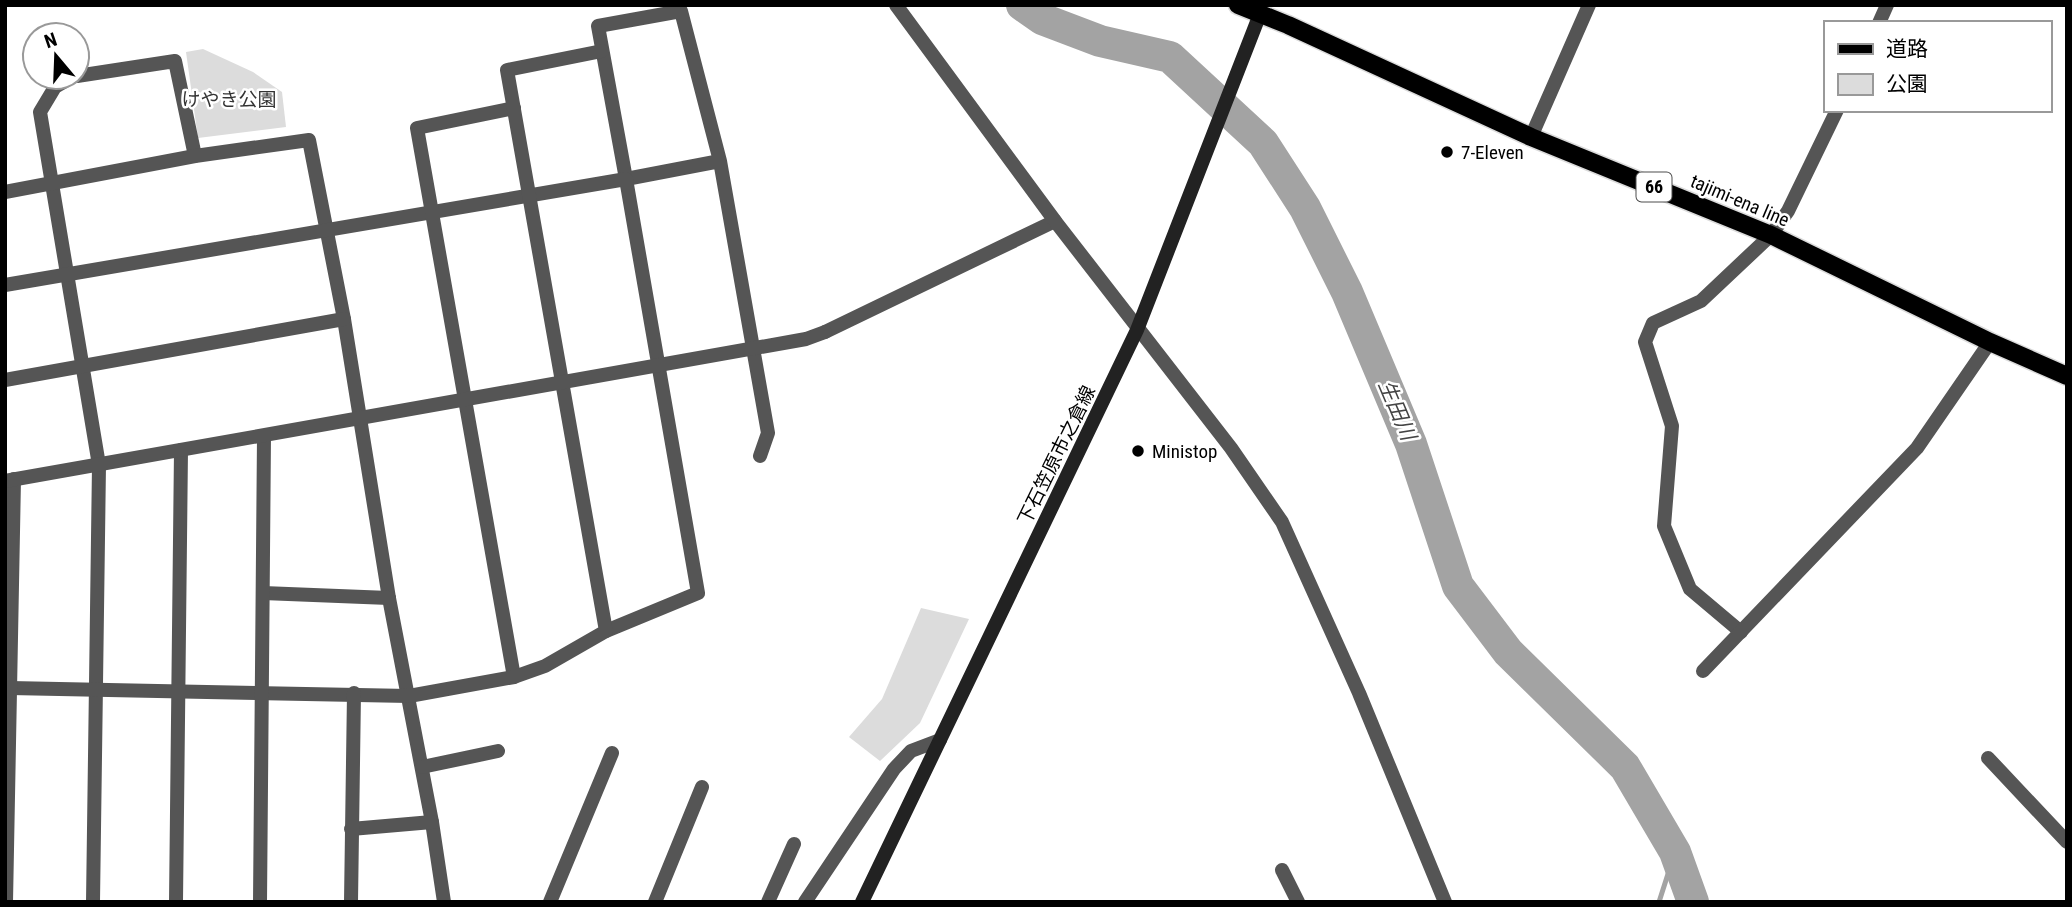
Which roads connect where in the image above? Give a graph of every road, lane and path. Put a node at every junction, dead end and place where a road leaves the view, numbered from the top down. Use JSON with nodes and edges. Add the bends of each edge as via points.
{"nodes":[{"id":1,"x":896,"y":5,"type":"edge"},
{"id":2,"x":1238,"y":5,"type":"edge"},
{"id":3,"x":1589,"y":5,"type":"edge"},
{"id":4,"x":1887,"y":5,"type":"edge"},
{"id":5,"x":1262,"y":10,"type":"edge"},
{"id":6,"x":1880,"y":21,"type":"edge"},
{"id":7,"x":602,"y":51,"type":"junction"},
{"id":8,"x":91,"y":74,"type":"edge"},
{"id":9,"x":53,"y":91,"type":"edge"},
{"id":10,"x":514,"y":108,"type":"junction"},
{"id":11,"x":1836,"y":112,"type":"edge"},
{"id":12,"x":1531,"y":137,"type":"junction"},
{"id":13,"x":195,"y":156,"type":"junction"},
{"id":14,"x":720,"y":161,"type":"junction"},
{"id":15,"x":625,"y":179,"type":"junction"},
{"id":16,"x":49,"y":183,"type":"junction"},
{"id":17,"x":5,"y":192,"type":"edge"},
{"id":18,"x":528,"y":195,"type":"junction"},
{"id":19,"x":432,"y":212,"type":"junction"},
{"id":20,"x":1055,"y":221,"type":"junction"},
{"id":21,"x":326,"y":229,"type":"junction"},
{"id":22,"x":1771,"y":235,"type":"junction"},
{"id":23,"x":66,"y":274,"type":"junction"},
{"id":24,"x":5,"y":285,"type":"edge"},
{"id":25,"x":344,"y":319,"type":"junction"},
{"id":26,"x":1137,"y":330,"type":"junction"},
{"id":27,"x":1990,"y":342,"type":"junction"},
{"id":28,"x":752,"y":349,"type":"junction"},
{"id":29,"x":657,"y":366,"type":"junction"},
{"id":30,"x":80,"y":367,"type":"junction"},
{"id":31,"x":2067,"y":376,"type":"edge"},
{"id":32,"x":5,"y":380,"type":"edge"},
{"id":33,"x":561,"y":381,"type":"junction"},
{"id":34,"x":465,"y":398,"type":"junction"},
{"id":35,"x":360,"y":419,"type":"junction"},
{"id":36,"x":264,"y":436,"type":"junction"},
{"id":37,"x":181,"y":450,"type":"junction"},
{"id":38,"x":760,"y":456,"type":"dead end"},
{"id":39,"x":99,"y":465,"type":"junction"},
{"id":40,"x":10,"y":480,"type":"edge"},
{"id":41,"x":264,"y":593,"type":"junction"},
{"id":42,"x":389,"y":598,"type":"junction"},
{"id":43,"x":606,"y":631,"type":"junction"},
{"id":44,"x":1741,"y":632,"type":"junction"},
{"id":45,"x":1703,"y":671,"type":"dead end"},
{"id":46,"x":514,"y":677,"type":"junction"},
{"id":47,"x":10,"y":688,"type":"junction"},
{"id":48,"x":179,"y":689,"type":"junction"},
{"id":49,"x":94,"y":692,"type":"junction"},
{"id":50,"x":261,"y":692,"type":"junction"},
{"id":51,"x":354,"y":693,"type":"junction"},
{"id":52,"x":409,"y":696,"type":"junction"},
{"id":53,"x":940,"y":740,"type":"junction"},
{"id":54,"x":498,"y":751,"type":"dead end"},
{"id":55,"x":612,"y":753,"type":"dead end"},
{"id":56,"x":1988,"y":758,"type":"dead end"},
{"id":57,"x":422,"y":766,"type":"junction"},
{"id":58,"x":7,"y":785,"type":"edge"},
{"id":59,"x":702,"y":788,"type":"dead end"},
{"id":60,"x":432,"y":822,"type":"junction"},
{"id":61,"x":351,"y":829,"type":"junction"},
{"id":62,"x":2067,"y":842,"type":"edge"},
{"id":63,"x":794,"y":844,"type":"dead end"},
{"id":64,"x":1282,"y":870,"type":"dead end"},
{"id":65,"x":6,"y":902,"type":"edge"},
{"id":66,"x":93,"y":902,"type":"edge"},
{"id":67,"x":176,"y":902,"type":"edge"},
{"id":68,"x":260,"y":902,"type":"edge"},
{"id":69,"x":351,"y":902,"type":"edge"},
{"id":70,"x":443,"y":902,"type":"edge"},
{"id":71,"x":550,"y":902,"type":"edge"},
{"id":72,"x":655,"y":902,"type":"edge"},
{"id":73,"x":768,"y":902,"type":"edge"},
{"id":74,"x":804,"y":902,"type":"edge"},
{"id":75,"x":862,"y":902,"type":"edge"},
{"id":76,"x":1298,"y":902,"type":"edge"},
{"id":77,"x":1445,"y":902,"type":"edge"}],
"edges":[{"from":1,"to":20,"type":"street"},
{"from":2,"to":5,"type":"main road","name":"tajimi-ena line","number":"66"},
{"from":3,"to":12,"type":"street"},
{"from":4,"to":6,"type":"street"},
{"from":5,"to":12,"type":"main road","name":"tajimi-ena line","number":"66"},
{"from":5,"to":26,"type":"main road","name":"下石笠原市之倉線"},
{"from":7,"to":10,"type":"street","via":[[507,69]]},
{"from":7,"to":14,"type":"street","via":[[598,26],[681,11]]},
{"from":7,"to":15,"type":"street"},
{"from":8,"to":13,"type":"street","via":[[175,61]]},
{"from":9,"to":16,"type":"street","via":[[40,112]]},
{"from":10,"to":18,"type":"street"},
{"from":10,"to":19,"type":"street","via":[[417,128]]},
{"from":11,"to":22,"type":"street","via":[[1788,211]]},
{"from":12,"to":22,"type":"main road","name":"tajimi-ena line","number":"66"},
{"from":13,"to":16,"type":"street"},
{"from":13,"to":21,"type":"street","via":[[309,140]]},
{"from":14,"to":15,"type":"street"},
{"from":14,"to":28,"type":"street"},
{"from":15,"to":18,"type":"street"},
{"from":15,"to":29,"type":"street"},
{"from":16,"to":17,"type":"street"},
{"from":16,"to":23,"type":"street"},
{"from":18,"to":19,"type":"street"},
{"from":18,"to":33,"type":"street"},
{"from":19,"to":21,"type":"street"},
{"from":19,"to":34,"type":"street"},
{"from":20,"to":26,"type":"street"},
{"from":20,"to":28,"type":"street","via":[[825,332]]},
{"from":21,"to":23,"type":"street"},
{"from":21,"to":25,"type":"street"},
{"from":22,"to":27,"type":"main road","name":"tajimi-ena line","number":"66"},
{"from":22,"to":44,"type":"street","via":[[1701,301],[1653,323],[1645,342],[1672,426],[1664,526],[1690,589]]},
{"from":23,"to":24,"type":"street"},
{"from":23,"to":30,"type":"street"},
{"from":25,"to":30,"type":"street"},
{"from":25,"to":35,"type":"street"},
{"from":26,"to":53,"type":"main road","name":"下石笠原市之倉線"},
{"from":26,"to":77,"type":"street","via":[[1231,448],[1282,522]]},
{"from":27,"to":31,"type":"main road","name":"tajimi-ena line","number":"66"},
{"from":27,"to":44,"type":"street","via":[[1917,448]]},
{"from":28,"to":29,"type":"street"},
{"from":28,"to":38,"type":"street","via":[[768,433]]},
{"from":29,"to":33,"type":"street"},
{"from":29,"to":43,"type":"street","via":[[698,593]]},
{"from":30,"to":32,"type":"street"},
{"from":30,"to":39,"type":"street"},
{"from":33,"to":34,"type":"street"},
{"from":33,"to":43,"type":"street"},
{"from":34,"to":35,"type":"street"},
{"from":34,"to":46,"type":"street"},
{"from":35,"to":36,"type":"street"},
{"from":35,"to":42,"type":"street"},
{"from":36,"to":37,"type":"street"},
{"from":36,"to":41,"type":"street"},
{"from":37,"to":39,"type":"street"},
{"from":37,"to":48,"type":"street"},
{"from":39,"to":40,"type":"street"},
{"from":39,"to":49,"type":"street"},
{"from":40,"to":47,"type":"street"},
{"from":41,"to":42,"type":"street"},
{"from":41,"to":50,"type":"street"},
{"from":42,"to":52,"type":"street"},
{"from":43,"to":46,"type":"street","via":[[545,666]]},
{"from":44,"to":45,"type":"street"},
{"from":46,"to":52,"type":"street"},
{"from":47,"to":49,"type":"street"},
{"from":47,"to":58,"type":"street"},
{"from":48,"to":49,"type":"street"},
{"from":48,"to":50,"type":"street"},
{"from":48,"to":67,"type":"street"},
{"from":49,"to":66,"type":"street"},
{"from":50,"to":51,"type":"street"},
{"from":50,"to":68,"type":"street"},
{"from":51,"to":52,"type":"street"},
{"from":51,"to":61,"type":"street"},
{"from":52,"to":57,"type":"street"},
{"from":53,"to":74,"type":"street","via":[[911,751],[894,769]]},
{"from":53,"to":75,"type":"main road","name":"下石笠原市之倉線"},
{"from":54,"to":57,"type":"street"},
{"from":55,"to":71,"type":"street"},
{"from":56,"to":62,"type":"street"},
{"from":57,"to":60,"type":"street"},
{"from":58,"to":65,"type":"street"},
{"from":59,"to":72,"type":"street"},
{"from":60,"to":61,"type":"street"},
{"from":60,"to":70,"type":"street"},
{"from":61,"to":69,"type":"street"},
{"from":63,"to":73,"type":"street"},
{"from":64,"to":76,"type":"street"}]}
